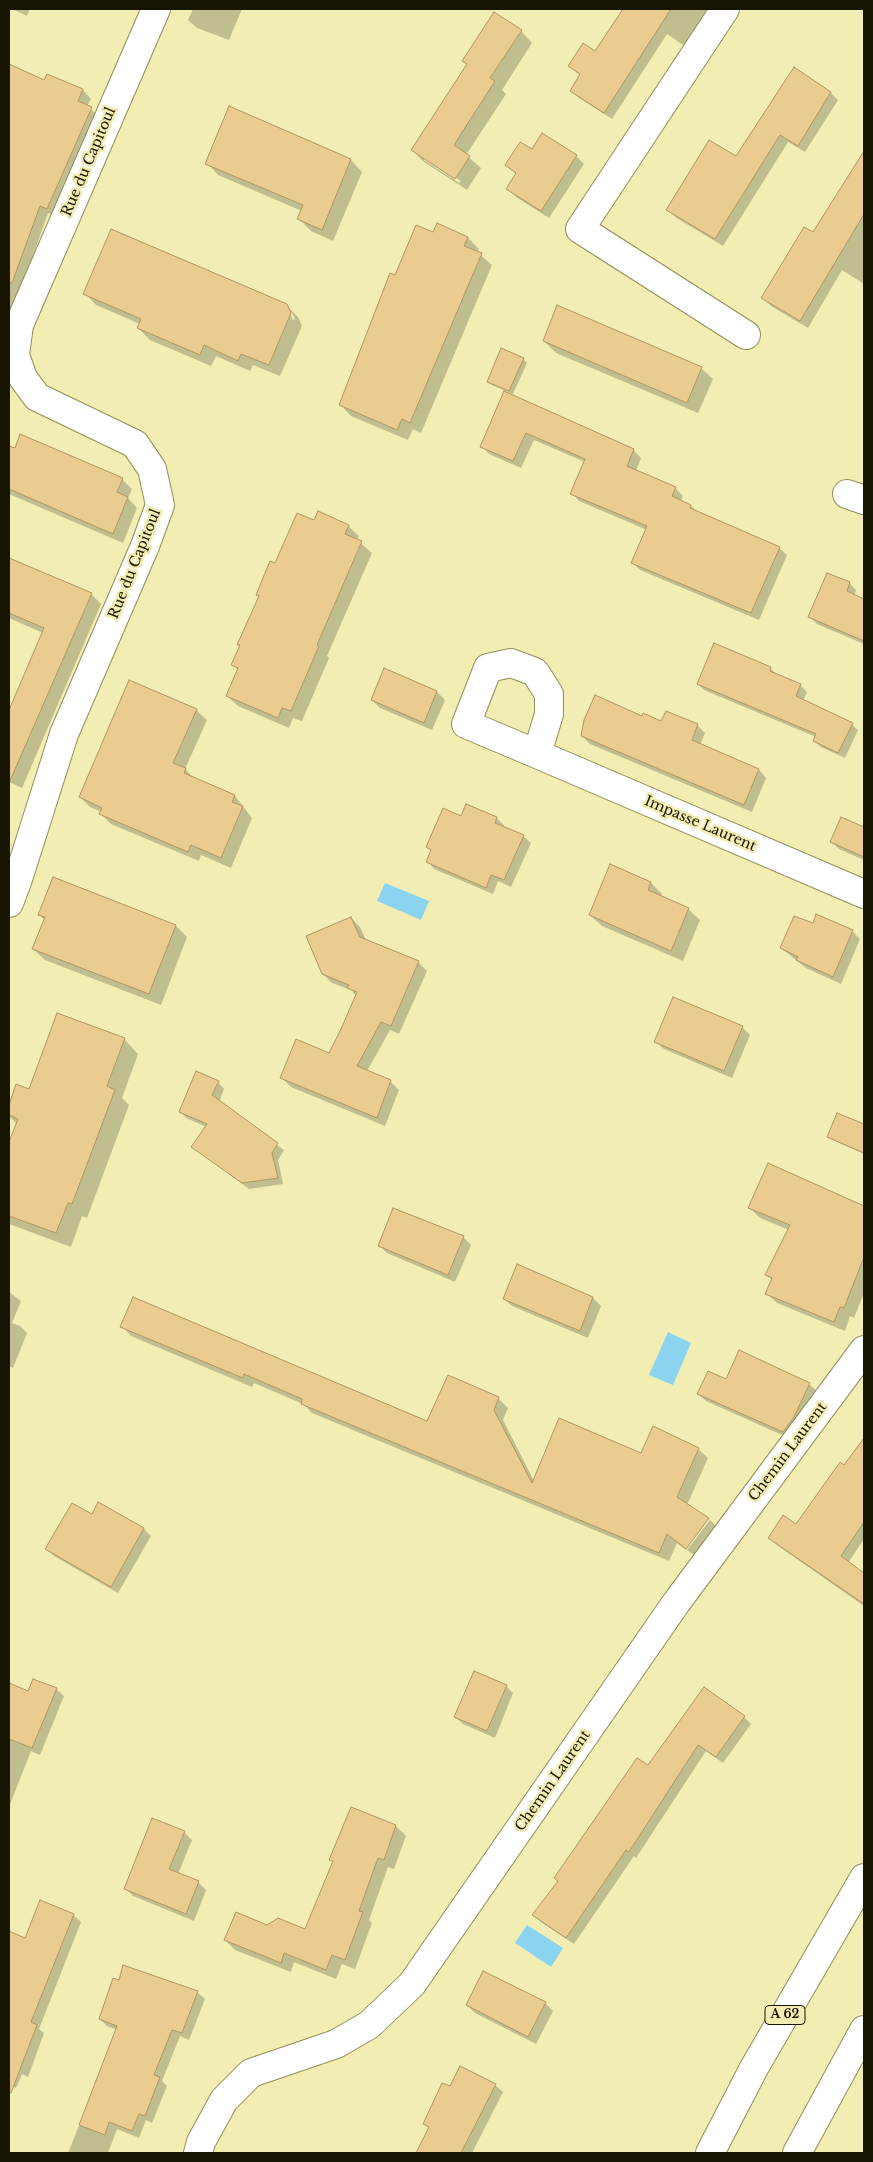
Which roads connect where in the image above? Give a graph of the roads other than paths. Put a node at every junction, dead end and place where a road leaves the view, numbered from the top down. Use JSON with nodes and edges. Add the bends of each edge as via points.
{"nodes":[{"id":1,"x":156,"y":9,"type":"edge"},
{"id":2,"x":726,"y":9,"type":"edge"},
{"id":3,"x":746,"y":335,"type":"dead end"},
{"id":4,"x":536,"y":754,"type":"dead end"},
{"id":5,"x":864,"y":894,"type":"edge"},
{"id":6,"x":9,"y":903,"type":"edge"},
{"id":7,"x":864,"y":1350,"type":"edge"},
{"id":8,"x":864,"y":1878,"type":"edge"},
{"id":9,"x":864,"y":2030,"type":"edge"},
{"id":10,"x":198,"y":2153,"type":"edge"},
{"id":11,"x":710,"y":2153,"type":"edge"},
{"id":12,"x":798,"y":2153,"type":"edge"}],
"edges":[{"from":1,"to":6,"type":"main road","name":"Rue du Capitoul","via":[[19,325],[15,355],[23,378],[37,397],[135,444],[152,469],[160,505],[64,734]]},
{"from":2,"to":3,"type":"main road","via":[[580,229]]},
{"from":4,"to":5,"type":"main road","name":"Impasse Laurent"},
{"from":7,"to":10,"type":"main road","name":"Chemin Laurent","via":[[676,1603],[412,1984],[369,2025],[344,2040],[251,2073],[224,2100]]},
{"from":8,"to":11,"type":"main road","number":"A 62","via":[[754,2068]]},
{"from":9,"to":12,"type":"main road"}]}
